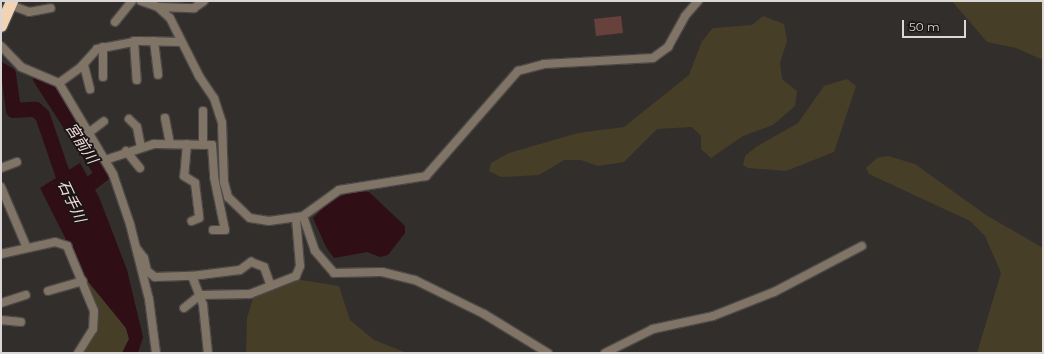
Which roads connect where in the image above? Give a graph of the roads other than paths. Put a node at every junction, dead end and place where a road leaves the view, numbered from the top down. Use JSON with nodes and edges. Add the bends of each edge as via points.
{"nodes":[{"id":1,"x":132,"y":1,"type":"edge"},
{"id":2,"x":141,"y":1,"type":"edge"},
{"id":3,"x":204,"y":1,"type":"edge"},
{"id":4,"x":698,"y":1,"type":"edge"},
{"id":5,"x":11,"y":3,"type":"edge"},
{"id":6,"x":158,"y":7,"type":"junction"},
{"id":7,"x":51,"y":8,"type":"dead end"},
{"id":8,"x":115,"y":22,"type":"dead end"},
{"id":9,"x":1,"y":26,"type":"edge"},
{"id":10,"x":134,"y":41,"type":"junction"},
{"id":11,"x":154,"y":41,"type":"junction"},
{"id":12,"x":181,"y":42,"type":"junction"},
{"id":13,"x":1,"y":46,"type":"edge"},
{"id":14,"x":103,"y":47,"type":"junction"},
{"id":15,"x":84,"y":65,"type":"junction"},
{"id":16,"x":158,"y":75,"type":"dead end"},
{"id":17,"x":103,"y":76,"type":"dead end"},
{"id":18,"x":137,"y":80,"type":"dead end"},
{"id":19,"x":58,"y":83,"type":"junction"},
{"id":20,"x":90,"y":88,"type":"dead end"},
{"id":21,"x":203,"y":111,"type":"dead end"},
{"id":22,"x":165,"y":118,"type":"dead end"},
{"id":23,"x":128,"y":119,"type":"dead end"},
{"id":24,"x":104,"y":121,"type":"dead end"},
{"id":25,"x":87,"y":134,"type":"junction"},
{"id":26,"x":170,"y":143,"type":"junction"},
{"id":27,"x":187,"y":144,"type":"junction"},
{"id":28,"x":203,"y":145,"type":"junction"},
{"id":29,"x":141,"y":148,"type":"junction"},
{"id":30,"x":126,"y":152,"type":"junction"},
{"id":31,"x":105,"y":160,"type":"junction"},
{"id":32,"x":17,"y":162,"type":"dead end"},
{"id":33,"x":1,"y":168,"type":"edge"},
{"id":34,"x":140,"y":168,"type":"dead end"},
{"id":35,"x":1,"y":187,"type":"edge"},
{"id":36,"x":300,"y":217,"type":"junction"},
{"id":37,"x":192,"y":221,"type":"dead end"},
{"id":38,"x":213,"y":230,"type":"dead end"},
{"id":39,"x":862,"y":246,"type":"dead end"},
{"id":40,"x":135,"y":247,"type":"junction"},
{"id":41,"x":27,"y":248,"type":"junction"},
{"id":42,"x":1,"y":254,"type":"edge"},
{"id":43,"x":192,"y":276,"type":"junction"},
{"id":44,"x":83,"y":281,"type":"junction"},
{"id":45,"x":271,"y":286,"type":"junction"},
{"id":46,"x":48,"y":292,"type":"dead end"},
{"id":47,"x":26,"y":295,"type":"dead end"},
{"id":48,"x":200,"y":295,"type":"junction"},
{"id":49,"x":1,"y":304,"type":"edge"},
{"id":50,"x":184,"y":308,"type":"dead end"},
{"id":51,"x":1,"y":320,"type":"edge"},
{"id":52,"x":21,"y":322,"type":"dead end"},
{"id":53,"x":78,"y":353,"type":"edge"},
{"id":54,"x":156,"y":353,"type":"edge"},
{"id":55,"x":208,"y":353,"type":"edge"},
{"id":56,"x":548,"y":353,"type":"edge"},
{"id":57,"x":605,"y":353,"type":"edge"}],
"edges":[{"from":1,"to":8,"type":"street"},
{"from":2,"to":6,"type":"street"},
{"from":3,"to":6,"type":"street","via":[[194,8]]},
{"from":4,"to":36,"type":"street","via":[[685,16],[668,47],[653,58],[544,64],[518,72],[432,172],[414,180],[339,190]]},
{"from":5,"to":7,"type":"street","via":[[29,12]]},
{"from":5,"to":9,"type":"highway"},
{"from":6,"to":12,"type":"street","via":[[170,18]]},
{"from":10,"to":11,"type":"street"},
{"from":10,"to":14,"type":"street"},
{"from":10,"to":18,"type":"street"},
{"from":11,"to":12,"type":"street"},
{"from":11,"to":16,"type":"street"},
{"from":12,"to":36,"type":"street","via":[[220,114],[224,182],[228,197],[250,218]]},
{"from":13,"to":19,"type":"street","via":[[21,67]]},
{"from":14,"to":15,"type":"street","via":[[93,52]]},
{"from":14,"to":17,"type":"street"},
{"from":15,"to":19,"type":"street"},
{"from":15,"to":20,"type":"street"},
{"from":19,"to":25,"type":"street"},
{"from":21,"to":28,"type":"street"},
{"from":22,"to":26,"type":"street"},
{"from":23,"to":29,"type":"street","via":[[137,128]]},
{"from":24,"to":25,"type":"street"},
{"from":25,"to":31,"type":"street"},
{"from":26,"to":27,"type":"street"},
{"from":26,"to":29,"type":"street"},
{"from":27,"to":28,"type":"street"},
{"from":27,"to":37,"type":"street","via":[[184,176],[195,183],[199,218]]},
{"from":28,"to":38,"type":"street","via":[[212,145],[214,177],[225,230]]},
{"from":29,"to":30,"type":"street"},
{"from":30,"to":31,"type":"street"},
{"from":30,"to":34,"type":"street"},
{"from":31,"to":40,"type":"street","via":[[130,224]]},
{"from":32,"to":33,"type":"street"},
{"from":35,"to":41,"type":"street"},
{"from":36,"to":45,"type":"street","via":[[299,272]]},
{"from":36,"to":56,"type":"street","via":[[315,251],[334,273],[382,272],[415,280],[467,305]]},
{"from":39,"to":57,"type":"street","via":[[774,292],[714,316],[653,329]]},
{"from":40,"to":43,"type":"street","via":[[144,258],[147,271],[155,277]]},
{"from":40,"to":54,"type":"street","via":[[154,320]]},
{"from":41,"to":42,"type":"street"},
{"from":41,"to":44,"type":"street","via":[[63,243]]},
{"from":43,"to":45,"type":"street","via":[[240,270],[251,262],[264,267]]},
{"from":43,"to":48,"type":"street"},
{"from":44,"to":46,"type":"street"},
{"from":44,"to":53,"type":"street","via":[[94,320],[93,329]]},
{"from":45,"to":48,"type":"street","via":[[246,294]]},
{"from":47,"to":49,"type":"street"},
{"from":48,"to":50,"type":"street"},
{"from":48,"to":55,"type":"street"},
{"from":51,"to":52,"type":"street"}]}
